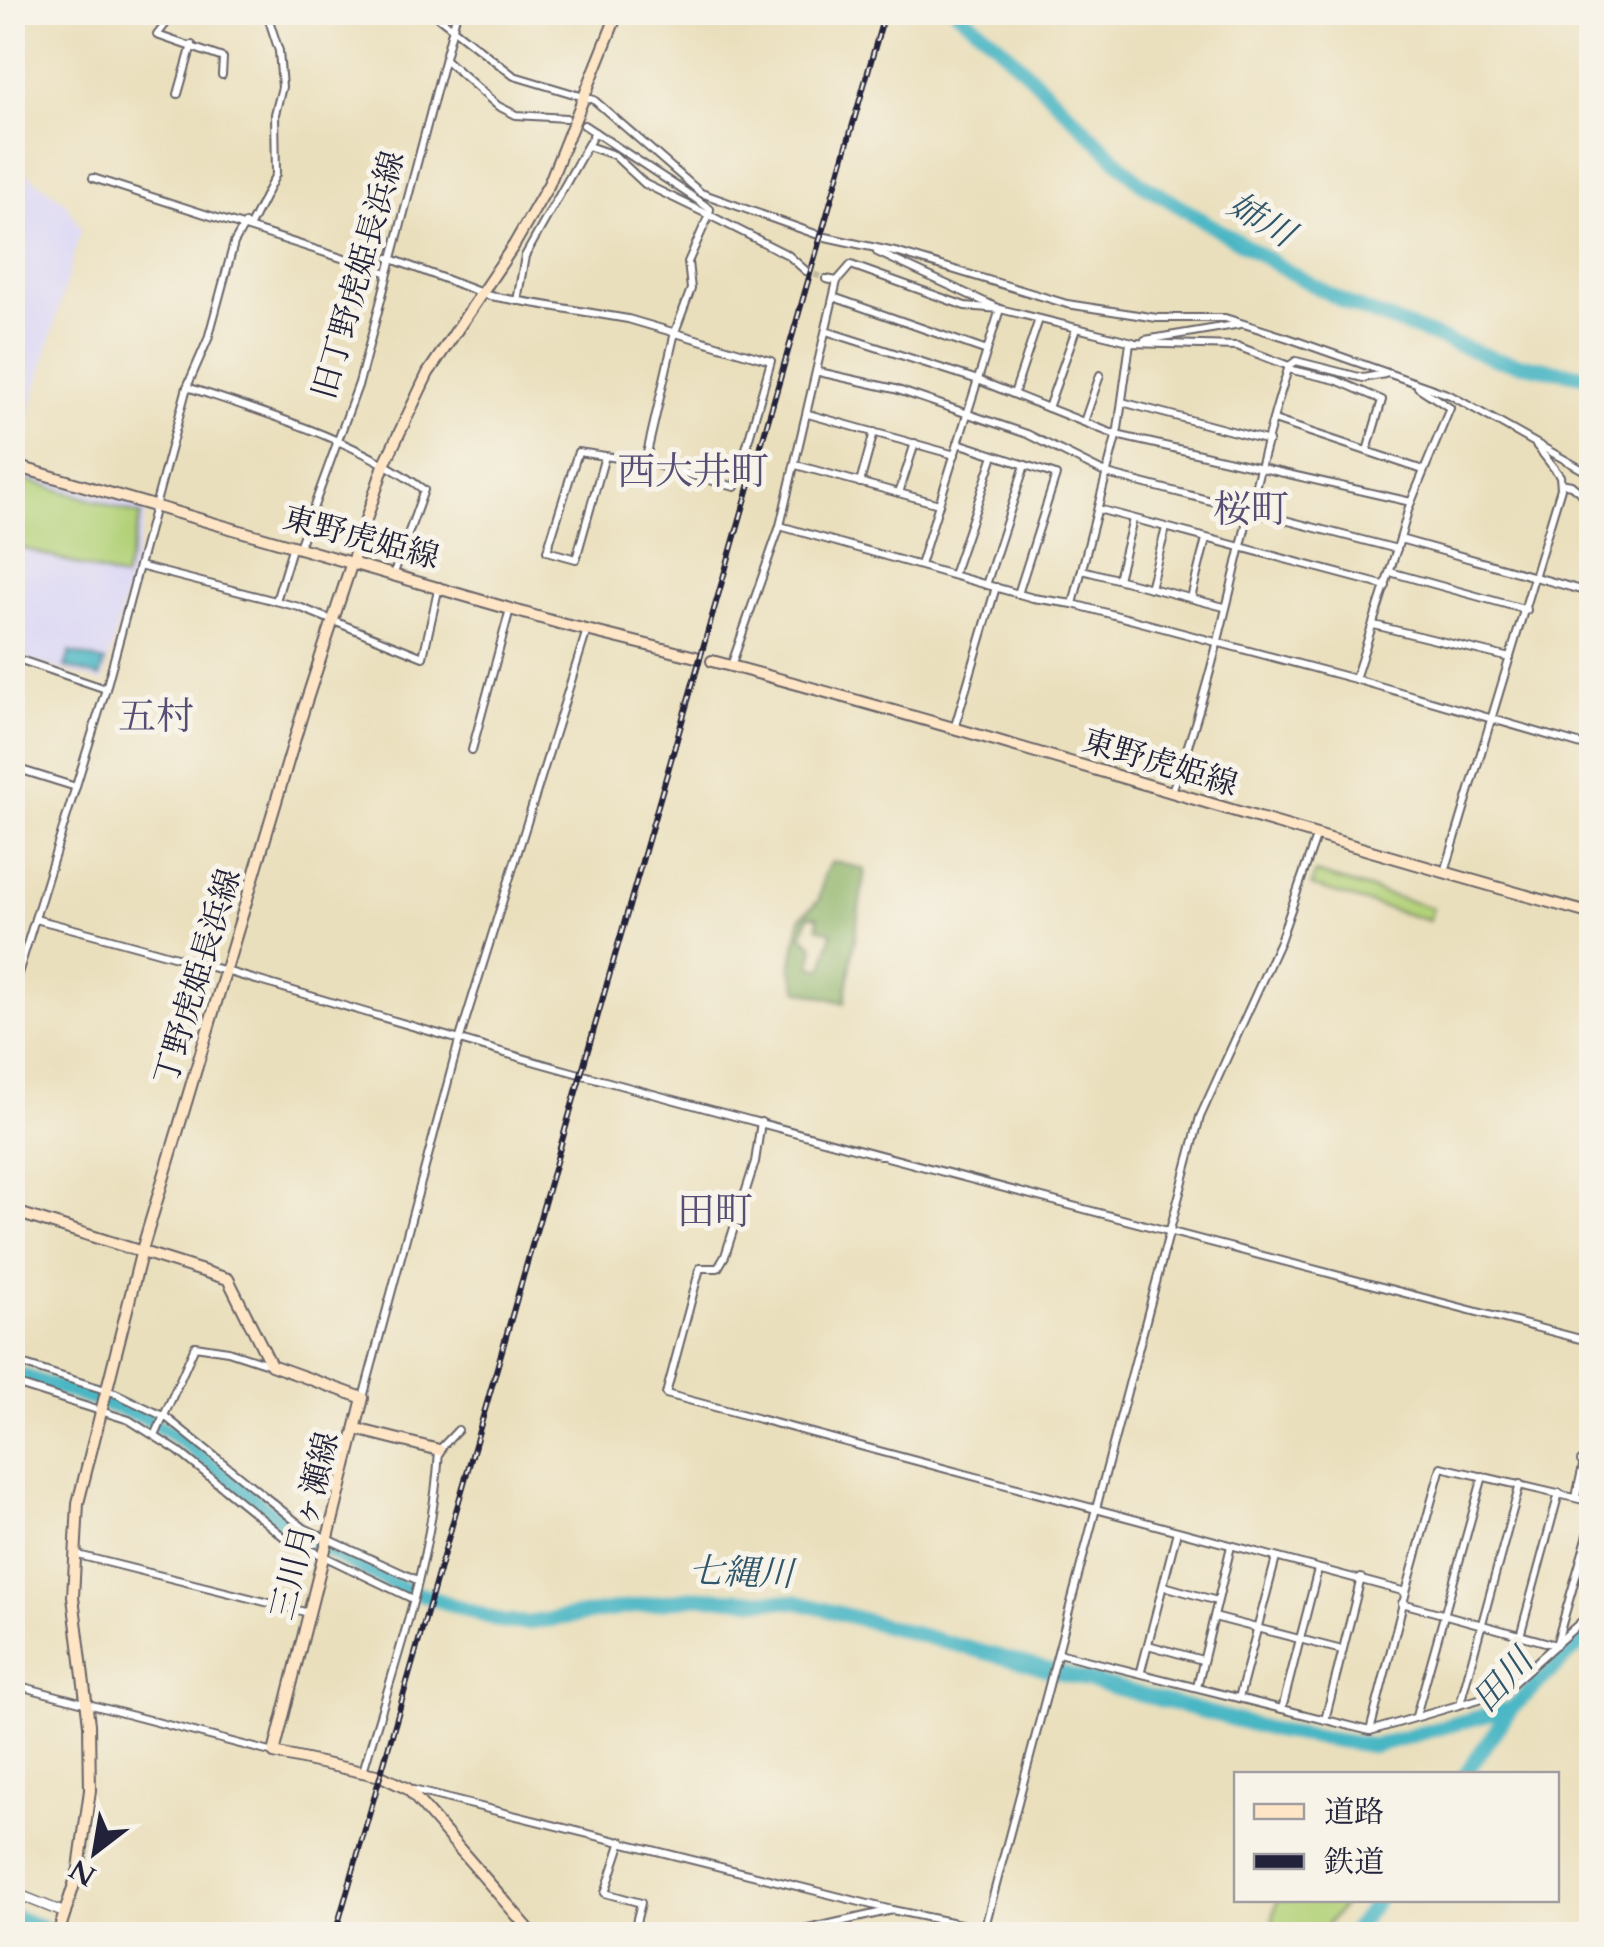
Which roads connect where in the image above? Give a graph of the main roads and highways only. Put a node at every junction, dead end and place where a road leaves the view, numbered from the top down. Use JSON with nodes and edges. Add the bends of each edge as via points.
{"nodes":[{"id":1,"x":618,"y":12,"type":"edge"},
{"id":2,"x":12,"y":465,"type":"edge"},
{"id":3,"x":352,"y":561,"type":"junction"},
{"id":4,"x":696,"y":657,"type":"dead end"},
{"id":5,"x":712,"y":662,"type":"dead end"},
{"id":6,"x":1592,"y":914,"type":"edge"},
{"id":7,"x":12,"y":1210,"type":"edge"},
{"id":8,"x":142,"y":1250,"type":"junction"},
{"id":9,"x":356,"y":1429,"type":"junction"},
{"id":10,"x":439,"y":1450,"type":"road end"},
{"id":11,"x":58,"y":1934,"type":"edge"},
{"id":12,"x":533,"y":1934,"type":"edge"}],
"edges":[{"from":1,"to":3,"type":"main road","name":"丁野虎姫長浜線","via":[[549,184],[428,373],[384,465]]},
{"from":2,"to":3,"type":"main road","name":"東野虎姫線"},
{"from":3,"to":4,"type":"main road","name":"東野虎姫線"},
{"from":3,"to":8,"type":"main road","name":"丁野虎姫長浜線"},
{"from":5,"to":6,"type":"main road","name":"東野虎姫線","via":[[955,726]]},
{"from":7,"to":8,"type":"main road"},
{"from":8,"to":9,"type":"main road","name":"三川月ヶ瀬線","via":[[232,1282],[271,1365],[363,1398]]},
{"from":8,"to":11,"type":"main road","name":"丁野虎姫長浜線","via":[[78,1503],[73,1597],[90,1790],[78,1870]]},
{"from":9,"to":10,"type":"main road"},
{"from":9,"to":12,"type":"main road","name":"三川月ヶ瀬線","via":[[274,1753],[391,1779],[408,1789]]}]}
